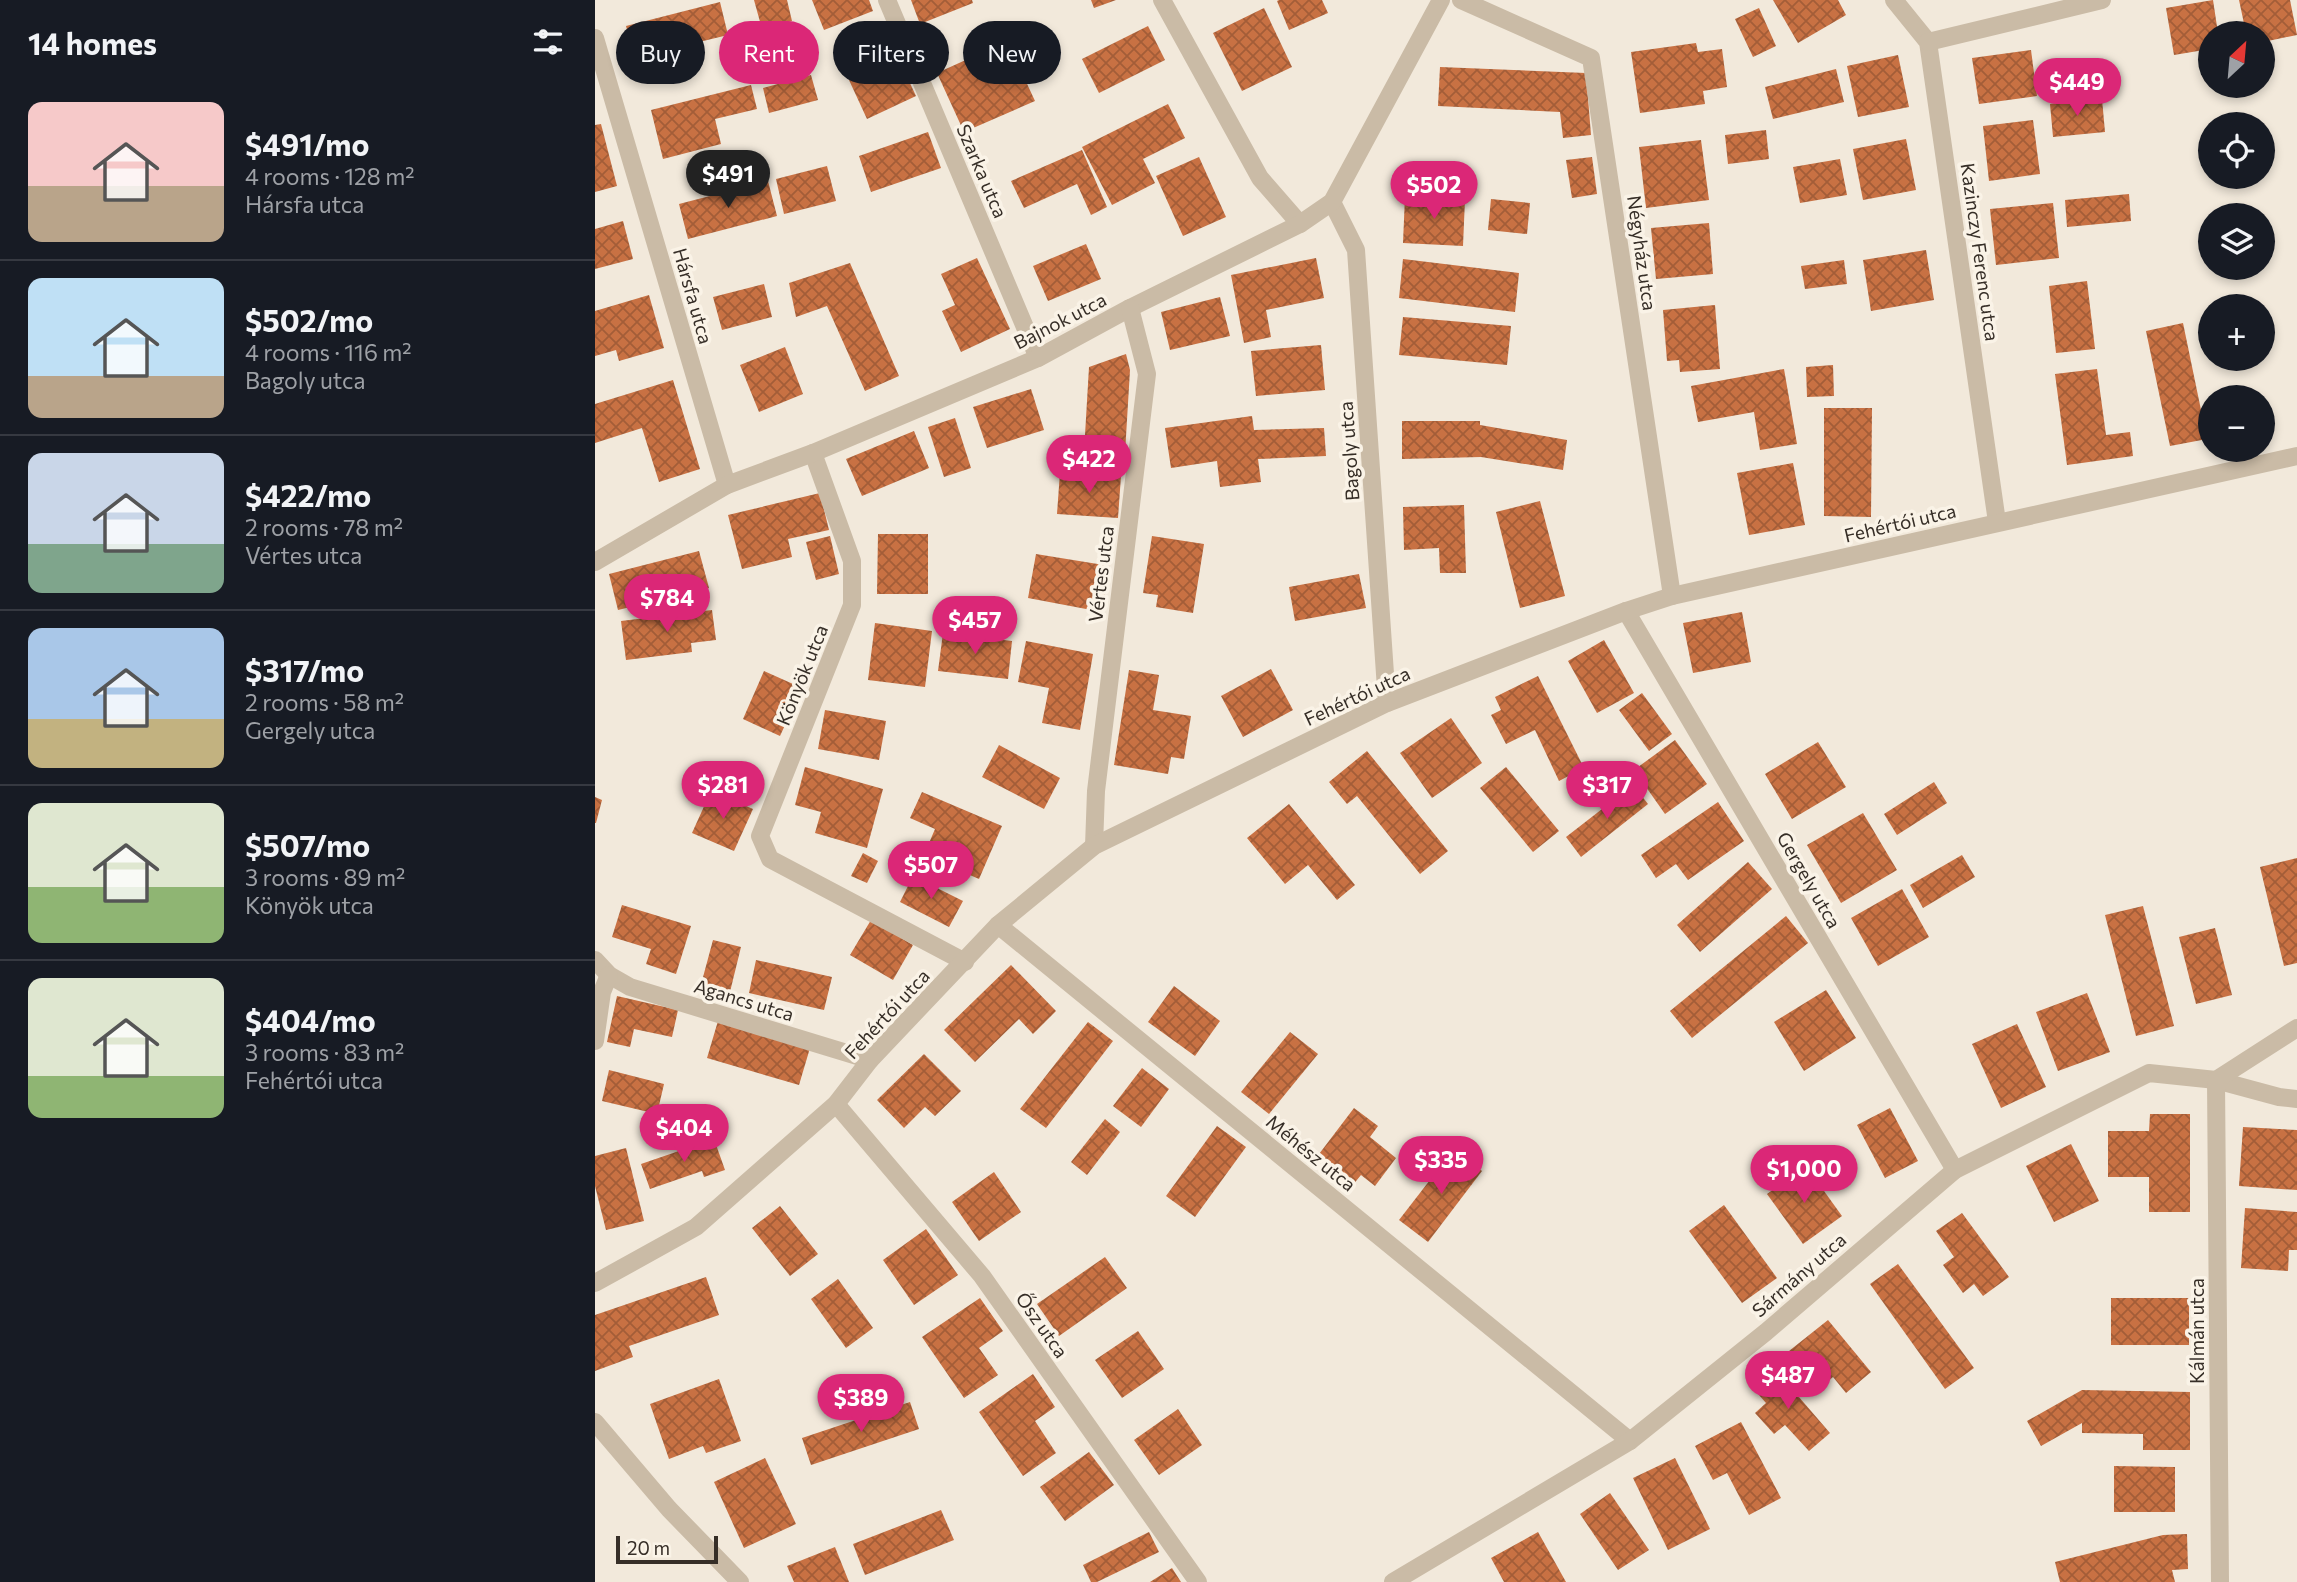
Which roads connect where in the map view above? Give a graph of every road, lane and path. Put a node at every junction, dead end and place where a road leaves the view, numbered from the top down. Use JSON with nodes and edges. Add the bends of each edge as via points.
{"nodes":[{"id":1,"x":887,"y":0,"type":"edge"},
{"id":2,"x":1162,"y":0,"type":"edge"},
{"id":3,"x":1441,"y":0,"type":"edge"},
{"id":4,"x":1461,"y":0,"type":"edge"},
{"id":5,"x":1893,"y":0,"type":"edge"},
{"id":6,"x":2102,"y":0,"type":"edge"},
{"id":7,"x":595,"y":38,"type":"edge"},
{"id":8,"x":1928,"y":42,"type":"junction"},
{"id":9,"x":1332,"y":202,"type":"junction"},
{"id":10,"x":1300,"y":224,"type":"junction"},
{"id":11,"x":1130,"y":308,"type":"junction"},
{"id":12,"x":1038,"y":358,"type":"junction"},
{"id":13,"x":813,"y":453,"type":"junction"},
{"id":14,"x":2297,"y":456,"type":"edge"},
{"id":15,"x":727,"y":485,"type":"junction"},
{"id":16,"x":1997,"y":522,"type":"junction"},
{"id":17,"x":595,"y":562,"type":"edge"},
{"id":18,"x":1671,"y":596,"type":"junction"},
{"id":19,"x":1626,"y":611,"type":"junction"},
{"id":20,"x":1387,"y":703,"type":"junction"},
{"id":21,"x":1094,"y":846,"type":"junction"},
{"id":22,"x":998,"y":925,"type":"junction"},
{"id":23,"x":595,"y":960,"type":"edge"},
{"id":24,"x":965,"y":962,"type":"junction"},
{"id":25,"x":609,"y":975,"type":"junction"},
{"id":26,"x":2297,"y":1028,"type":"edge"},
{"id":27,"x":595,"y":1041,"type":"edge"},
{"id":28,"x":870,"y":1060,"type":"junction"},
{"id":29,"x":2216,"y":1080,"type":"junction"},
{"id":30,"x":2297,"y":1100,"type":"edge"},
{"id":31,"x":836,"y":1104,"type":"junction"},
{"id":32,"x":1955,"y":1170,"type":"junction"},
{"id":33,"x":595,"y":1283,"type":"edge"},
{"id":34,"x":595,"y":1422,"type":"edge"},
{"id":35,"x":1630,"y":1441,"type":"junction"},
{"id":36,"x":740,"y":1582,"type":"edge"},
{"id":37,"x":1198,"y":1582,"type":"edge"},
{"id":38,"x":1393,"y":1582,"type":"edge"},
{"id":39,"x":2220,"y":1582,"type":"edge"}],
"edges":[{"from":1,"to":12,"type":"street","name":"Szarka utca"},
{"from":2,"to":10,"type":"street","via":[[1260,178]]},
{"from":3,"to":9,"type":"street","name":"Bajnok utca"},
{"from":4,"to":18,"type":"street","name":"Négyház utca","via":[[1591,58]]},
{"from":5,"to":8,"type":"street"},
{"from":6,"to":8,"type":"street"},
{"from":7,"to":15,"type":"street","name":"Hársfa utca"},
{"from":8,"to":16,"type":"street","name":"Kazinczy Ferenc utca"},
{"from":9,"to":10,"type":"street","name":"Bajnok utca"},
{"from":9,"to":20,"type":"street","name":"Bagoly utca","via":[[1356,250]]},
{"from":10,"to":11,"type":"street","name":"Bajnok utca"},
{"from":11,"to":12,"type":"street","name":"Bajnok utca"},
{"from":11,"to":21,"type":"street","name":"Vértes utca","via":[[1147,374],[1096,791]]},
{"from":12,"to":13,"type":"street","name":"Bajnok utca"},
{"from":13,"to":15,"type":"street","name":"Bajnok utca"},
{"from":13,"to":24,"type":"street","name":"Könyök utca","via":[[852,561],[852,605],[760,836],[770,859]]},
{"from":14,"to":16,"type":"street","name":"Fehértói utca"},
{"from":15,"to":17,"type":"street","name":"Bajnok utca"},
{"from":16,"to":18,"type":"street","name":"Fehértói utca"},
{"from":18,"to":19,"type":"street","name":"Fehértói utca"},
{"from":19,"to":20,"type":"street","name":"Fehértói utca"},
{"from":19,"to":32,"type":"street","name":"Gergely utca"},
{"from":20,"to":21,"type":"street","name":"Fehértói utca"},
{"from":21,"to":22,"type":"street","name":"Fehértói utca"},
{"from":22,"to":24,"type":"street","name":"Fehértói utca"},
{"from":22,"to":35,"type":"street","name":"Méhész utca"},
{"from":23,"to":25,"type":"street","name":"Agancs utca"},
{"from":24,"to":28,"type":"street","name":"Fehértói utca"},
{"from":25,"to":27,"type":"street"},
{"from":25,"to":28,"type":"street","name":"Agancs utca","via":[[630,987]]},
{"from":26,"to":29,"type":"street"},
{"from":28,"to":31,"type":"street","name":"Fehértói utca"},
{"from":29,"to":30,"type":"street","name":"Sármány utca"},
{"from":29,"to":32,"type":"street","name":"Sármány utca","via":[[2149,1073]]},
{"from":29,"to":39,"type":"street","name":"Kálmán utca"},
{"from":31,"to":33,"type":"street","name":"Fehértói utca","via":[[696,1227]]},
{"from":31,"to":37,"type":"street","name":"Ősz utca","via":[[982,1276]]},
{"from":32,"to":35,"type":"street","name":"Sármány utca"},
{"from":34,"to":36,"type":"street","via":[[669,1509]]},
{"from":35,"to":38,"type":"street","name":"Sármány utca"}]}
